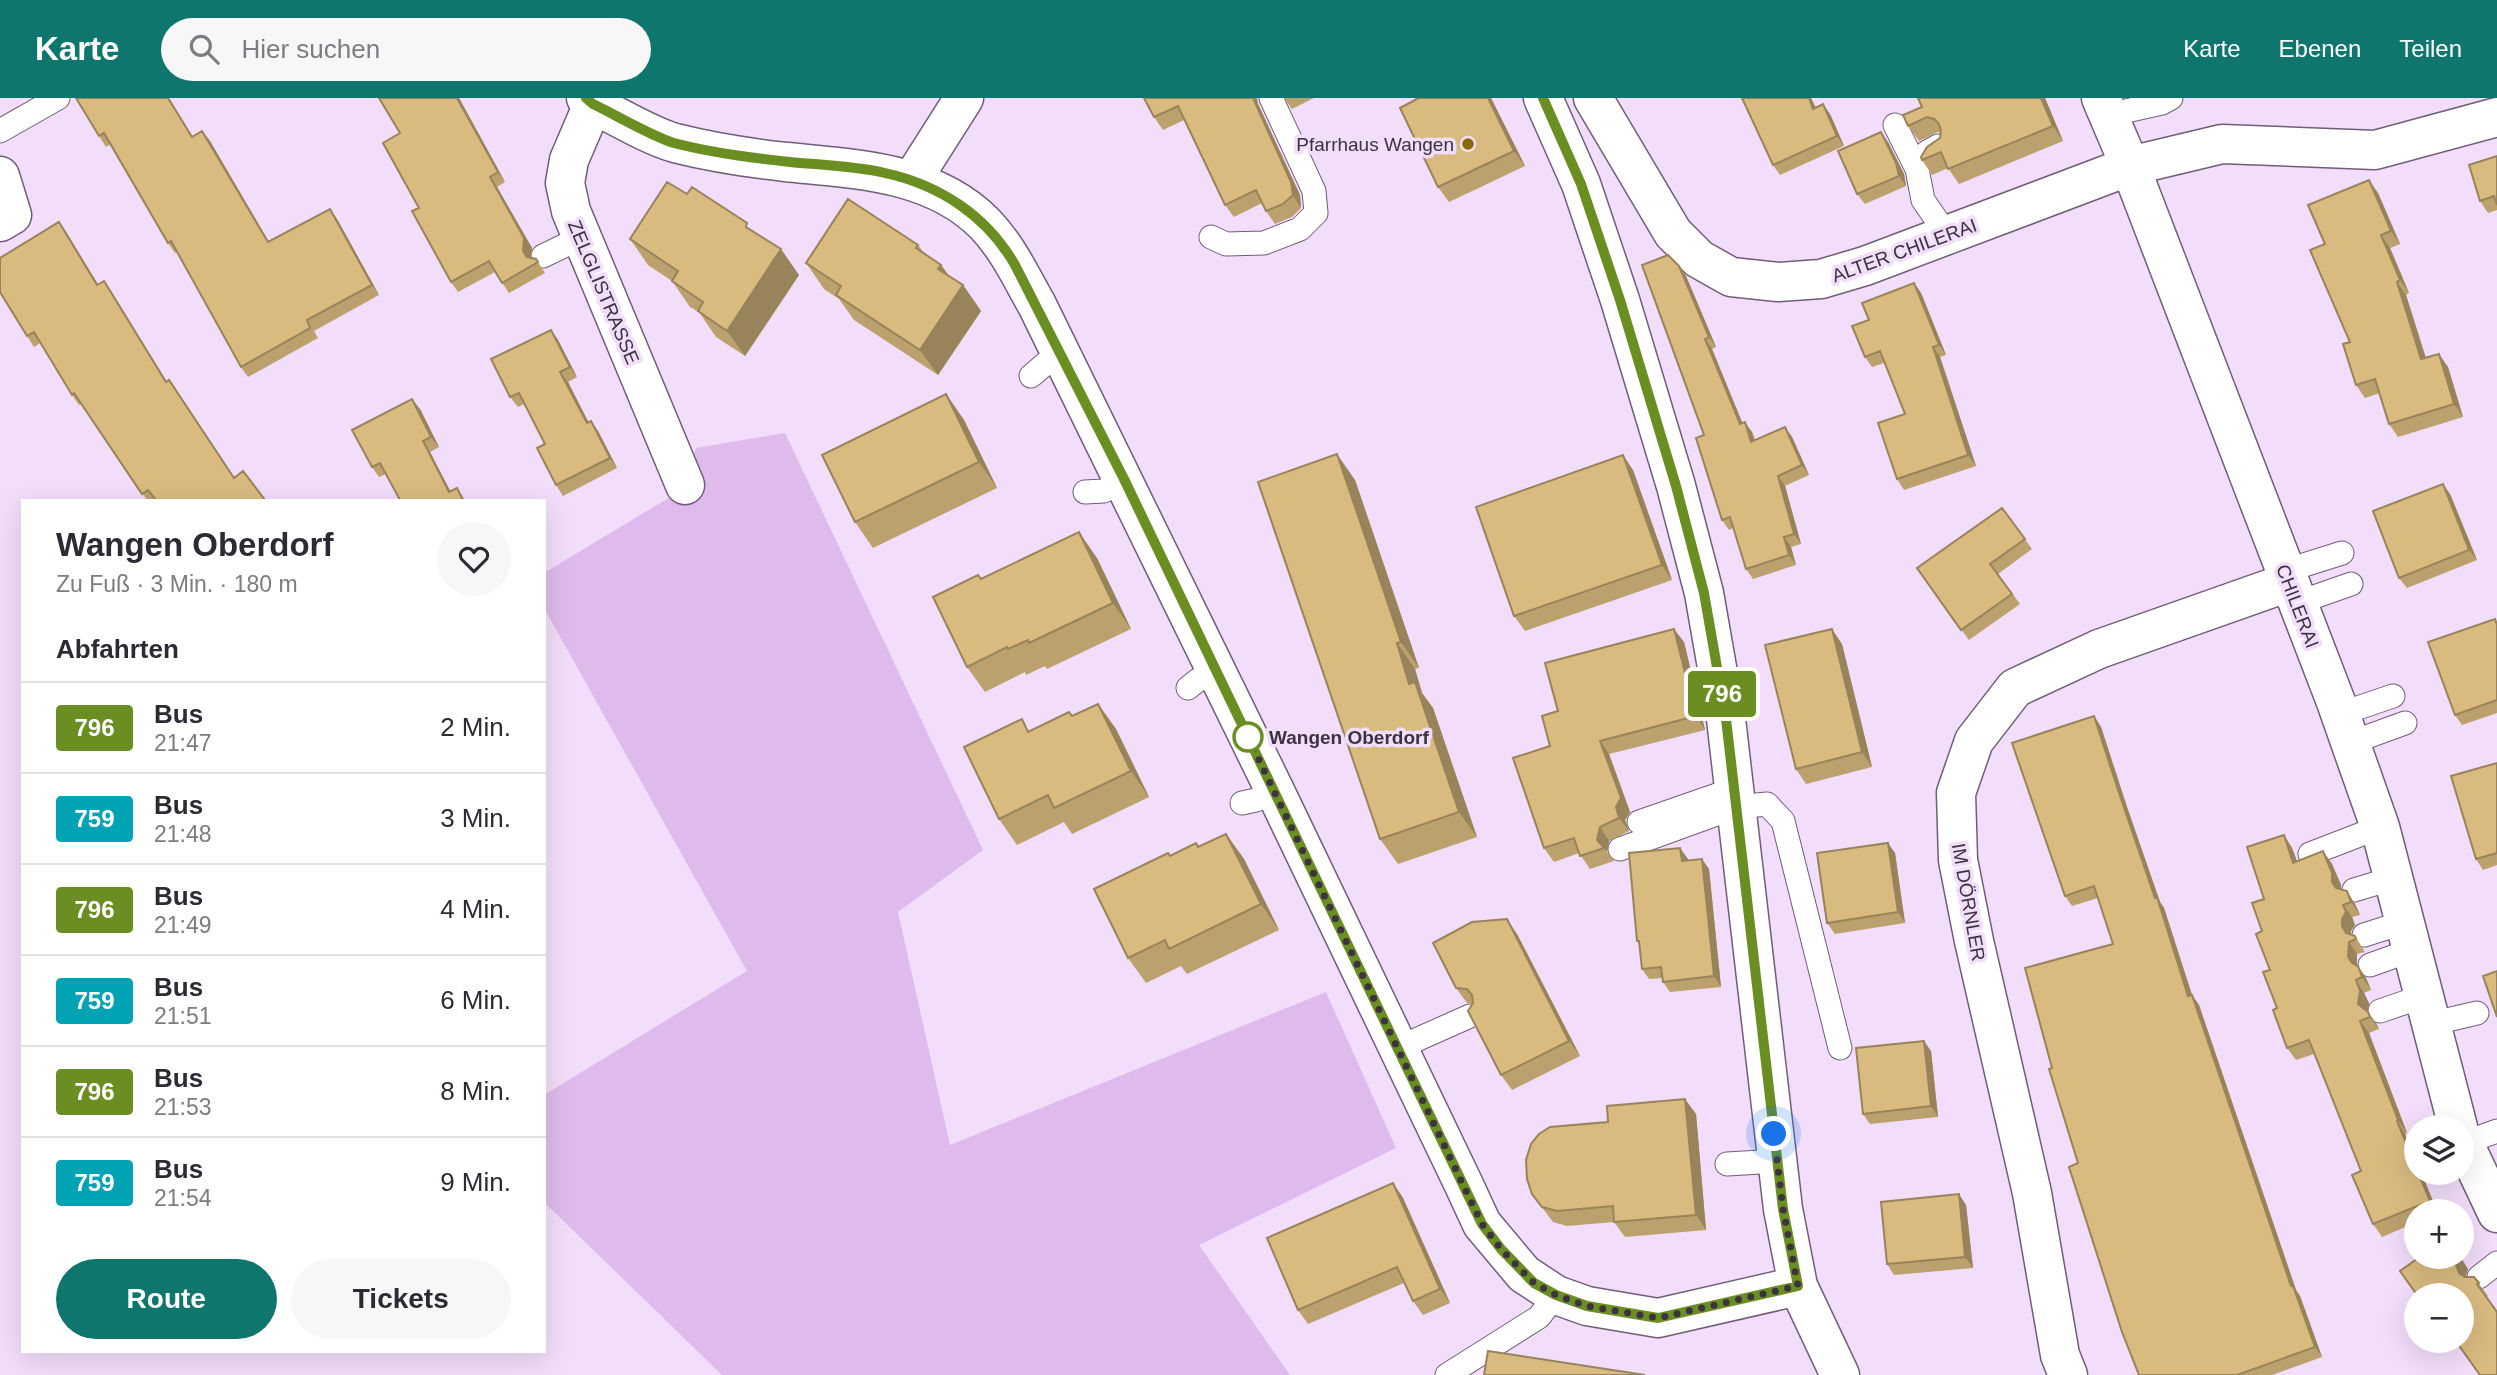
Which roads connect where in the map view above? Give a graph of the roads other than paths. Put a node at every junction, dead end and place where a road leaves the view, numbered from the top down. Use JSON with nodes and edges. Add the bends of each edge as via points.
{"nodes":[{"id":1,"x":58,"y":98,"type":"edge"},
{"id":2,"x":964,"y":98,"type":"edge"},
{"id":3,"x":1271,"y":98,"type":"edge"},
{"id":4,"x":1543,"y":98,"type":"edge"},
{"id":5,"x":1594,"y":98,"type":"edge"},
{"id":6,"x":2171,"y":98,"type":"edge"},
{"id":7,"x":589,"y":101,"type":"edge"},
{"id":8,"x":2105,"y":106,"type":"edge"},
{"id":9,"x":2497,"y":117,"type":"edge"},
{"id":10,"x":1895,"y":125,"type":"dead end"},
{"id":11,"x":0,"y":131,"type":"edge"},
{"id":12,"x":1938,"y":146,"type":"edge"},
{"id":13,"x":2130,"y":166,"type":"junction"},
{"id":14,"x":1917,"y":169,"type":"junction"},
{"id":15,"x":0,"y":176,"type":"edge"},
{"id":16,"x":912,"y":180,"type":"junction"},
{"id":17,"x":0,"y":222,"type":"edge"},
{"id":18,"x":1947,"y":235,"type":"junction"},
{"id":19,"x":582,"y":237,"type":"junction"},
{"id":20,"x":1211,"y":237,"type":"dead end"},
{"id":21,"x":543,"y":256,"type":"dead end"},
{"id":22,"x":1124,"y":479,"type":"junction"},
{"id":23,"x":685,"y":485,"type":"dead end"},
{"id":24,"x":1085,"y":492,"type":"dead end"},
{"id":25,"x":2342,"y":553,"type":"dead end"},
{"id":26,"x":2351,"y":584,"type":"dead end"},
{"id":27,"x":2290,"y":585,"type":"junction"},
{"id":28,"x":2393,"y":695,"type":"dead end"},
{"id":29,"x":2405,"y":723,"type":"dead end"},
{"id":30,"x":2345,"y":729,"type":"junction"},
{"id":31,"x":1735,"y":798,"type":"junction"},
{"id":32,"x":1639,"y":822,"type":"dead end"},
{"id":33,"x":2380,"y":827,"type":"junction"},
{"id":34,"x":1620,"y":849,"type":"dead end"},
{"id":35,"x":2310,"y":854,"type":"edge"},
{"id":36,"x":2394,"y":878,"type":"junction"},
{"id":37,"x":2354,"y":890,"type":"dead end"},
{"id":38,"x":2364,"y":935,"type":"dead end"},
{"id":39,"x":2409,"y":936,"type":"junction"},
{"id":40,"x":2370,"y":965,"type":"dead end"},
{"id":41,"x":2427,"y":1010,"type":"junction"},
{"id":42,"x":2380,"y":1011,"type":"dead end"},
{"id":43,"x":2477,"y":1013,"type":"dead end"},
{"id":44,"x":1470,"y":1016,"type":"edge"},
{"id":45,"x":1398,"y":1048,"type":"junction"},
{"id":46,"x":1840,"y":1048,"type":"dead end"},
{"id":47,"x":2463,"y":1115,"type":"edge"},
{"id":48,"x":2474,"y":1147,"type":"edge"},
{"id":49,"x":1778,"y":1161,"type":"junction"},
{"id":50,"x":1727,"y":1164,"type":"dead end"},
{"id":51,"x":2497,"y":1213,"type":"edge"},
{"id":52,"x":1798,"y":1286,"type":"junction"},
{"id":53,"x":1556,"y":1295,"type":"junction"},
{"id":54,"x":1447,"y":1375,"type":"edge"},
{"id":55,"x":1840,"y":1375,"type":"edge"},
{"id":56,"x":2068,"y":1375,"type":"edge"}],
"edges":[{"from":1,"to":11,"type":"lane"},
{"from":2,"to":16,"type":"street"},
{"from":3,"to":20,"type":"lane","via":[[1314,191],[1316,213],[1300,229],[1264,243],[1226,244]]},
{"from":4,"to":31,"type":"street","via":[[1581,184],[1676,486],[1704,593]]},
{"from":5,"to":18,"type":"street","name":"ALTER CHILERAI","via":[[1674,233],[1699,259],[1731,278],[1821,279],[1866,267]]},
{"from":6,"to":8,"type":"lane","via":[[2162,103]]},
{"from":7,"to":16,"type":"street","via":[[672,142]]},
{"from":7,"to":19,"type":"street","name":"ZELGLISTRASSE","via":[[565,183]]},
{"from":8,"to":13,"type":"street","name":"CHILERAI"},
{"from":9,"to":13,"type":"street","name":"ALTER CHILERAI","via":[[2375,150],[2222,144]]},
{"from":10,"to":14,"type":"lane"},
{"from":12,"to":14,"type":"lane","via":[[1927,152]]},
{"from":13,"to":18,"type":"street","name":"ALTER CHILERAI"},
{"from":13,"to":27,"type":"street","name":"CHILERAI"},
{"from":14,"to":18,"type":"lane","via":[[1923,200]]},
{"from":15,"to":17,"type":"street","via":[[12,215]]},
{"from":16,"to":22,"type":"street","via":[[960,204],[1004,246],[1046,366]]},
{"from":19,"to":21,"type":"lane"},
{"from":19,"to":23,"type":"street","name":"ZELGLISTRASSE"},
{"from":22,"to":24,"type":"lane","via":[[1104,491]]},
{"from":22,"to":45,"type":"street","via":[[1202,680],[1259,797]]},
{"from":25,"to":27,"type":"lane"},
{"from":26,"to":27,"type":"lane"},
{"from":27,"to":30,"type":"street","name":"CHILERAI"},
{"from":27,"to":56,"type":"street","name":"IM DÖRNLER","via":[[2099,649],[2015,688],[1974,741],[1956,793],[1958,860],[2032,1192],[2060,1355]]},
{"from":28,"to":30,"type":"lane"},
{"from":29,"to":30,"type":"lane"},
{"from":30,"to":33,"type":"street","name":"CHILERAI"},
{"from":31,"to":32,"type":"lane"},
{"from":31,"to":34,"type":"lane"},
{"from":31,"to":46,"type":"lane","via":[[1767,804],[1783,821]]},
{"from":31,"to":49,"type":"street"},
{"from":33,"to":35,"type":"lane"},
{"from":33,"to":36,"type":"street","name":"CHILERAI"},
{"from":36,"to":37,"type":"lane"},
{"from":36,"to":39,"type":"street","name":"CHILERAI"},
{"from":38,"to":39,"type":"lane"},
{"from":39,"to":40,"type":"lane"},
{"from":39,"to":41,"type":"street","name":"CHILERAI"},
{"from":41,"to":42,"type":"lane"},
{"from":41,"to":43,"type":"lane"},
{"from":41,"to":47,"type":"street","name":"CHILERAI"},
{"from":44,"to":45,"type":"lane"},
{"from":45,"to":53,"type":"street","via":[[1482,1224],[1524,1274]]},
{"from":48,"to":51,"type":"street","name":"CHILERAI"},
{"from":49,"to":50,"type":"lane"},
{"from":49,"to":52,"type":"street"},
{"from":52,"to":53,"type":"street","via":[[1658,1318],[1587,1306]]},
{"from":52,"to":55,"type":"street"},
{"from":53,"to":54,"type":"lane","via":[[1539,1317]]}]}
